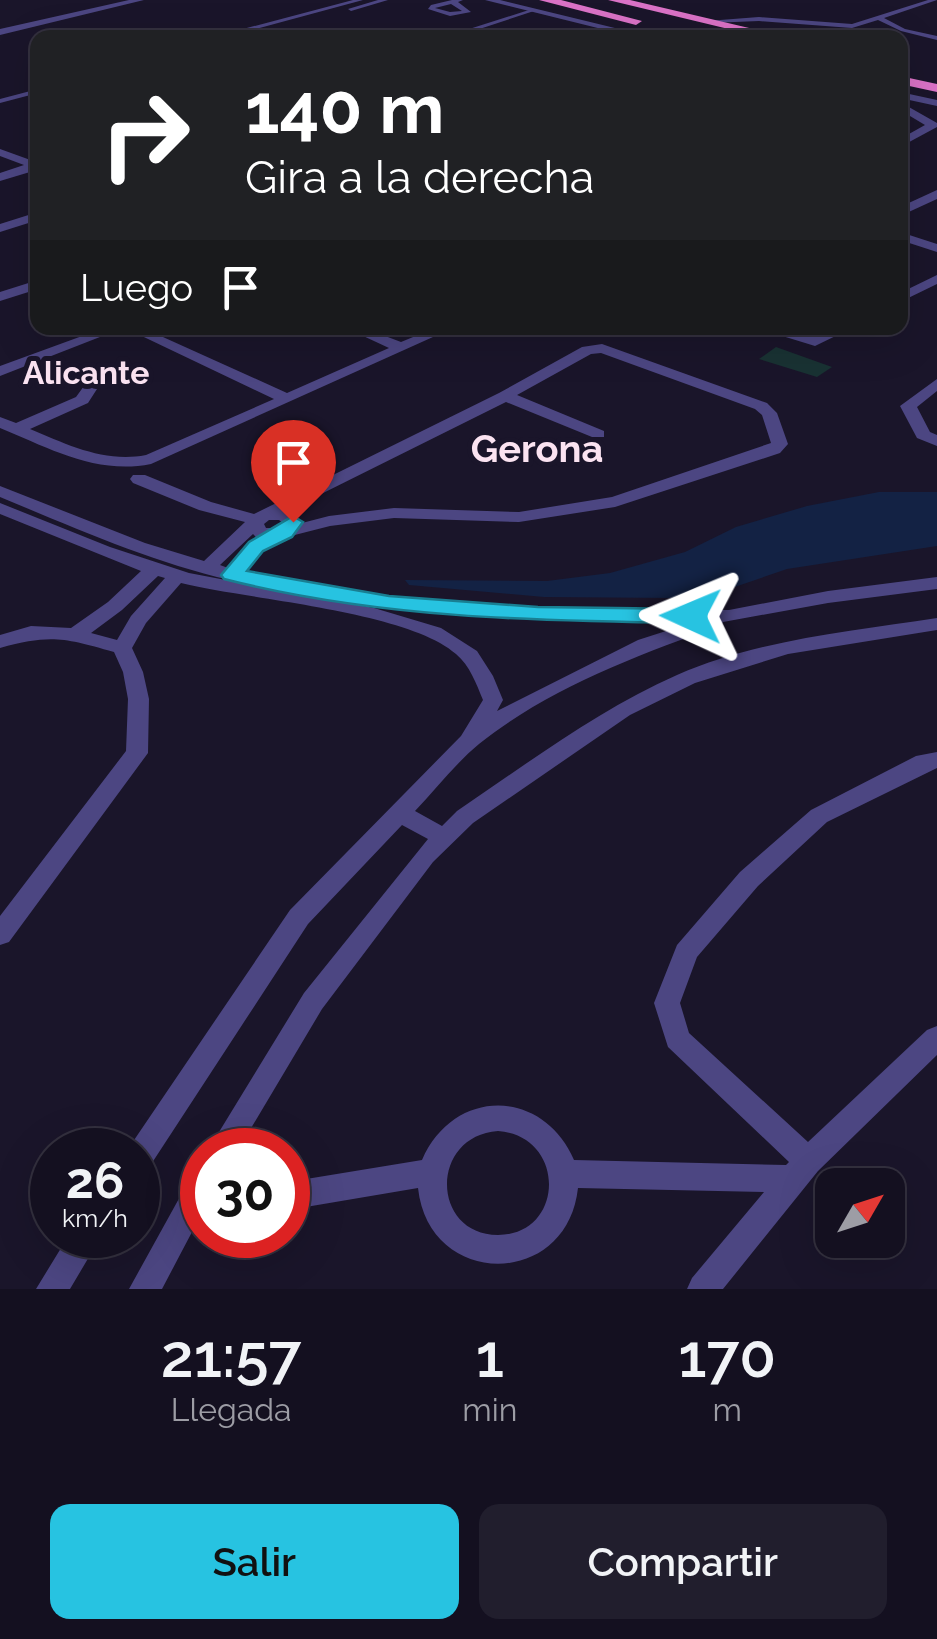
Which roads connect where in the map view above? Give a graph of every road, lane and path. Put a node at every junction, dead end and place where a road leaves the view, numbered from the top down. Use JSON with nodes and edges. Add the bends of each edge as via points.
{"nodes":[{"id":1,"x":140,"y":0,"type":"edge"},
{"id":2,"x":360,"y":0,"type":"edge"},
{"id":3,"x":386,"y":0,"type":"edge"},
{"id":4,"x":488,"y":0,"type":"edge"},
{"id":5,"x":614,"y":0,"type":"edge"},
{"id":6,"x":934,"y":0,"type":"edge"},
{"id":7,"x":456,"y":1,"type":"edge"},
{"id":8,"x":541,"y":8,"type":"edge"},
{"id":9,"x":881,"y":19,"type":"junction"},
{"id":10,"x":279,"y":21,"type":"junction"},
{"id":11,"x":710,"y":21,"type":"junction"},
{"id":12,"x":290,"y":24,"type":"junction"},
{"id":13,"x":244,"y":30,"type":"edge"},
{"id":14,"x":268,"y":30,"type":"edge"},
{"id":15,"x":470,"y":30,"type":"edge"},
{"id":16,"x":483,"y":30,"type":"edge"},
{"id":17,"x":622,"y":30,"type":"edge"},
{"id":18,"x":658,"y":30,"type":"edge"},
{"id":19,"x":750,"y":30,"type":"edge"},
{"id":20,"x":903,"y":30,"type":"edge"},
{"id":21,"x":908,"y":31,"type":"edge"},
{"id":22,"x":0,"y":32,"type":"edge"},
{"id":23,"x":937,"y":38,"type":"edge"},
{"id":24,"x":908,"y":82,"type":"edge"},
{"id":25,"x":937,"y":88,"type":"edge"},
{"id":26,"x":30,"y":93,"type":"edge"},
{"id":27,"x":908,"y":97,"type":"edge"},
{"id":28,"x":0,"y":101,"type":"edge"},
{"id":29,"x":937,"y":103,"type":"edge"},
{"id":30,"x":908,"y":110,"type":"edge"},
{"id":31,"x":908,"y":140,"type":"edge"},
{"id":32,"x":0,"y":152,"type":"edge"},
{"id":33,"x":30,"y":165,"type":"edge"},
{"id":34,"x":30,"y":167,"type":"edge"},
{"id":35,"x":0,"y":177,"type":"edge"},
{"id":36,"x":937,"y":194,"type":"edge"},
{"id":37,"x":908,"y":208,"type":"edge"},
{"id":38,"x":30,"y":219,"type":"edge"},
{"id":39,"x":0,"y":228,"type":"edge"},
{"id":40,"x":908,"y":239,"type":"edge"},
{"id":41,"x":937,"y":248,"type":"edge"},
{"id":42,"x":937,"y":279,"type":"edge"},
{"id":43,"x":30,"y":287,"type":"edge"},
{"id":44,"x":908,"y":294,"type":"edge"},
{"id":45,"x":0,"y":297,"type":"edge"},
{"id":46,"x":97,"y":335,"type":"edge"},
{"id":47,"x":147,"y":335,"type":"edge"},
{"id":48,"x":370,"y":335,"type":"edge"},
{"id":49,"x":431,"y":335,"type":"edge"},
{"id":50,"x":786,"y":335,"type":"edge"},
{"id":51,"x":826,"y":335,"type":"edge"},
{"id":52,"x":402,"y":348,"type":"junction"},
{"id":53,"x":0,"y":371,"type":"edge"},
{"id":54,"x":937,"y":384,"type":"edge"},
{"id":55,"x":90,"y":390,"type":"dead end"},
{"id":56,"x":505,"y":396,"type":"junction"},
{"id":57,"x":288,"y":399,"type":"junction"},
{"id":58,"x":8,"y":426,"type":"edge"},
{"id":59,"x":598,"y":434,"type":"dead end"},
{"id":60,"x":937,"y":441,"type":"edge"},
{"id":61,"x":139,"y":479,"type":"dead end"},
{"id":62,"x":0,"y":491,"type":"edge"},
{"id":63,"x":0,"y":508,"type":"edge"},
{"id":64,"x":257,"y":520,"type":"junction"},
{"id":65,"x":65,"y":527,"type":"junction"},
{"id":66,"x":281,"y":532,"type":"junction"},
{"id":67,"x":155,"y":568,"type":"junction"},
{"id":68,"x":207,"y":568,"type":"junction"},
{"id":69,"x":178,"y":575,"type":"junction"},
{"id":70,"x":232,"y":575,"type":"junction"},
{"id":71,"x":937,"y":583,"type":"edge"},
{"id":72,"x":439,"y":607,"type":"junction"},
{"id":73,"x":729,"y":616,"type":"junction"},
{"id":74,"x":937,"y":624,"type":"edge"},
{"id":75,"x":431,"y":632,"type":"junction"},
{"id":76,"x":75,"y":635,"type":"junction"},
{"id":77,"x":0,"y":642,"type":"edge"},
{"id":78,"x":122,"y":648,"type":"junction"},
{"id":79,"x":470,"y":740,"type":"junction"},
{"id":80,"x":937,"y":760,"type":"edge"},
{"id":81,"x":398,"y":812,"type":"junction"},
{"id":82,"x":443,"y":837,"type":"junction"},
{"id":83,"x":0,"y":935,"type":"edge"},
{"id":84,"x":937,"y":1038,"type":"edge"},
{"id":85,"x":159,"y":1128,"type":"edge"},
{"id":86,"x":235,"y":1128,"type":"edge"},
{"id":87,"x":800,"y":1170,"type":"junction"},
{"id":88,"x":431,"y":1172,"type":"junction"},
{"id":89,"x":565,"y":1174,"type":"junction"},
{"id":90,"x":310,"y":1192,"type":"edge"},
{"id":91,"x":180,"y":1236,"type":"edge"},
{"id":92,"x":72,"y":1258,"type":"edge"},
{"id":93,"x":52,"y":1289,"type":"edge"},
{"id":94,"x":146,"y":1289,"type":"edge"},
{"id":95,"x":703,"y":1289,"type":"edge"}],
"edges":[{"from":1,"to":22,"type":"street"},
{"from":2,"to":10,"type":"lane"},
{"from":3,"to":12,"type":"lane"},
{"from":4,"to":8,"type":"street"},
{"from":5,"to":11,"type":"highway"},
{"from":6,"to":9,"type":"lane"},
{"from":7,"to":7,"type":"lane","via":[[433,6],[431,8],[468,12]]},
{"from":8,"to":15,"type":"lane"},
{"from":8,"to":16,"type":"lane"},
{"from":8,"to":17,"type":"street"},
{"from":8,"to":18,"type":"highway"},
{"from":9,"to":11,"type":"lane","via":[[852,26]]},
{"from":9,"to":20,"type":"lane"},
{"from":10,"to":12,"type":"lane"},
{"from":10,"to":13,"type":"lane"},
{"from":11,"to":19,"type":"highway"},
{"from":12,"to":14,"type":"lane"},
{"from":21,"to":23,"type":"lane"},
{"from":24,"to":25,"type":"highway"},
{"from":26,"to":28,"type":"lane"},
{"from":27,"to":29,"type":"street"},
{"from":30,"to":31,"type":"street","via":[[932,126]]},
{"from":32,"to":33,"type":"street"},
{"from":34,"to":35,"type":"street"},
{"from":36,"to":37,"type":"street"},
{"from":38,"to":39,"type":"street"},
{"from":40,"to":41,"type":"street"},
{"from":42,"to":44,"type":"street"},
{"from":43,"to":45,"type":"street"},
{"from":46,"to":53,"type":"street"},
{"from":47,"to":57,"type":"street"},
{"from":48,"to":52,"type":"street"},
{"from":49,"to":52,"type":"street"},
{"from":50,"to":51,"type":"street","via":[[809,342]]},
{"from":52,"to":57,"type":"street"},
{"from":54,"to":60,"type":"street","via":[[908,406],[923,435]]},
{"from":55,"to":58,"type":"street","via":[[82,400]]},
{"from":56,"to":59,"type":"street"},
{"from":56,"to":64,"type":"street"},
{"from":56,"to":66,"type":"street","via":[[587,350],[614,350],[761,406],[780,444],[616,502],[520,517],[394,513]]},
{"from":57,"to":58,"type":"street","via":[[131,464],[104,462]]},
{"from":61,"to":64,"type":"street"},
{"from":62,"to":65,"type":"street"},
{"from":63,"to":65,"type":"street"},
{"from":64,"to":66,"type":"street","via":[[272,513],[288,516],[293,522]]},
{"from":64,"to":68,"type":"street"},
{"from":65,"to":67,"type":"street"},
{"from":65,"to":68,"type":"street"},
{"from":66,"to":70,"type":"street","via":[[256,547]]},
{"from":67,"to":69,"type":"street"},
{"from":67,"to":76,"type":"street"},
{"from":68,"to":70,"type":"street"},
{"from":69,"to":75,"type":"street"},
{"from":69,"to":78,"type":"street"},
{"from":70,"to":72,"type":"street"},
{"from":71,"to":73,"type":"street"},
{"from":72,"to":73,"type":"street"},
{"from":72,"to":75,"type":"street"},
{"from":73,"to":79,"type":"street","via":[[645,645],[514,710]]},
{"from":74,"to":82,"type":"street","via":[[786,648],[688,678],[622,710]]},
{"from":75,"to":79,"type":"street","via":[[454,642],[480,667],[493,700]]},
{"from":76,"to":77,"type":"street","via":[[33,630]]},
{"from":76,"to":78,"type":"street"},
{"from":78,"to":83,"type":"street","via":[[136,687],[136,753]]},
{"from":79,"to":81,"type":"street"},
{"from":80,"to":87,"type":"street","via":[[820,816],[749,879],[686,952],[668,1003],[678,1039]]},
{"from":81,"to":82,"type":"street"},
{"from":81,"to":85,"type":"street","via":[[299,917]]},
{"from":82,"to":86,"type":"street","via":[[313,1001]]},
{"from":84,"to":87,"type":"street"},
{"from":87,"to":89,"type":"street"},
{"from":87,"to":95,"type":"street"},
{"from":88,"to":89,"type":"street","via":[[447,1140],[498,1120],[548,1142]]},
{"from":88,"to":89,"type":"street","via":[[430,1190],[446,1225],[460,1238],[499,1249],[536,1239],[551,1226],[561,1210]]},
{"from":88,"to":90,"type":"street"},
{"from":91,"to":94,"type":"street"},
{"from":92,"to":93,"type":"street"}]}
